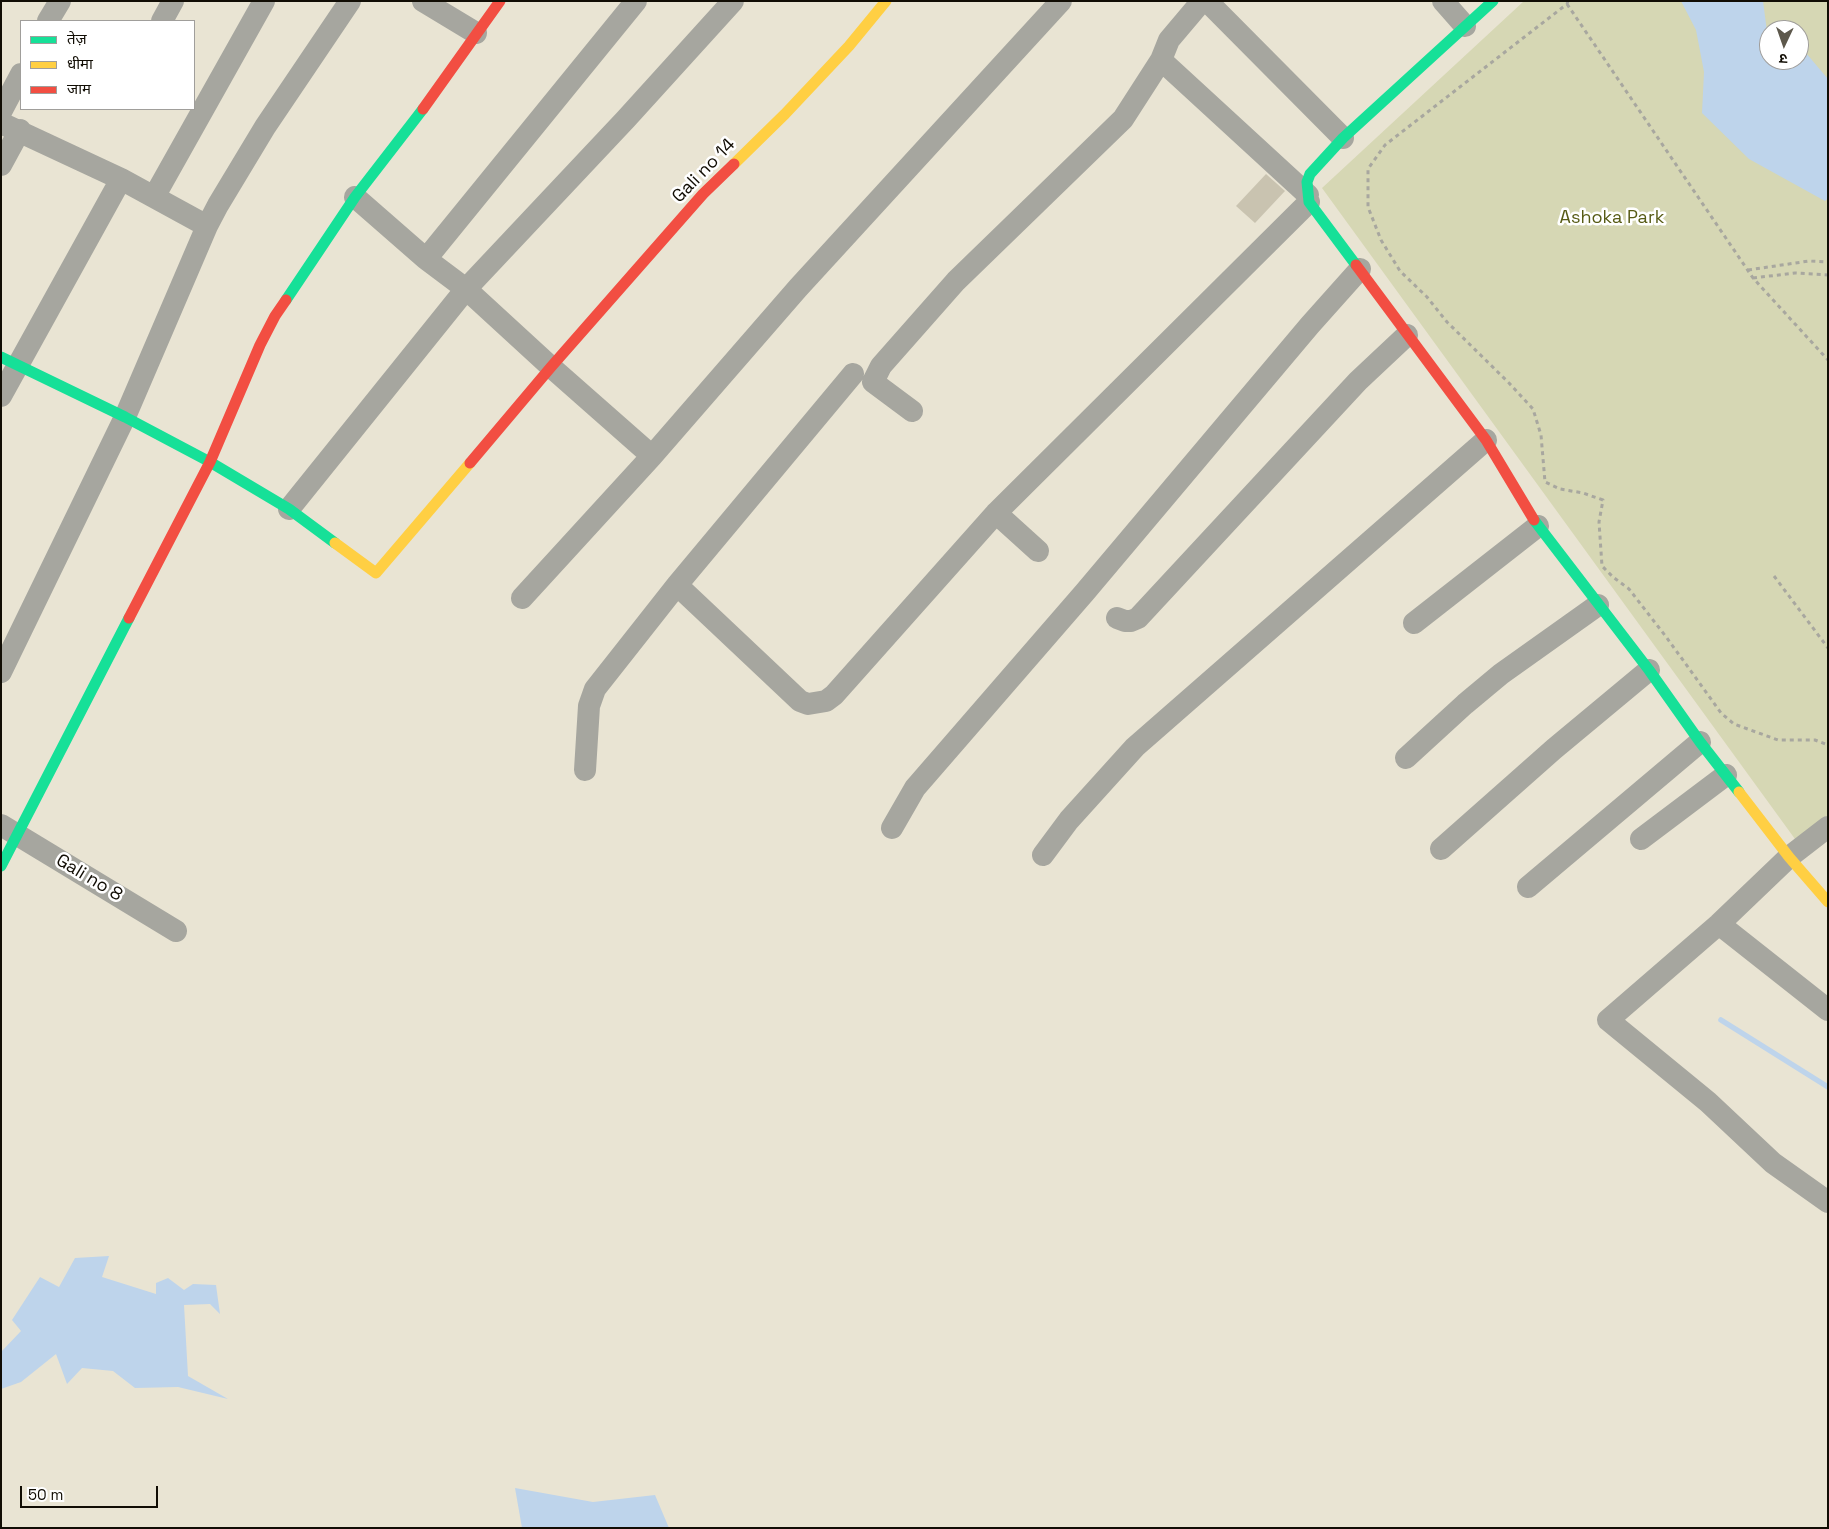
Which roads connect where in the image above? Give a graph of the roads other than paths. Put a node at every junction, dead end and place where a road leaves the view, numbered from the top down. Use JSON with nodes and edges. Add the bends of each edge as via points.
{"nodes":[{"id":1,"x":60,"y":1,"type":"edge"},
{"id":2,"x":173,"y":1,"type":"edge"},
{"id":3,"x":264,"y":1,"type":"edge"},
{"id":4,"x":350,"y":1,"type":"edge"},
{"id":5,"x":423,"y":1,"type":"edge"},
{"id":6,"x":500,"y":1,"type":"edge"},
{"id":7,"x":636,"y":1,"type":"edge"},
{"id":8,"x":733,"y":1,"type":"edge"},
{"id":9,"x":886,"y":1,"type":"edge"},
{"id":10,"x":1061,"y":1,"type":"edge"},
{"id":11,"x":1202,"y":1,"type":"edge"},
{"id":12,"x":1207,"y":1,"type":"edge"},
{"id":13,"x":1443,"y":1,"type":"edge"},
{"id":14,"x":1493,"y":1,"type":"edge"},
{"id":15,"x":49,"y":20,"type":"edge"},
{"id":16,"x":163,"y":20,"type":"edge"},
{"id":17,"x":1465,"y":26,"type":"junction"},
{"id":18,"x":476,"y":33,"type":"junction"},
{"id":19,"x":1161,"y":60,"type":"junction"},
{"id":20,"x":20,"y":76,"type":"edge"},
{"id":21,"x":1,"y":112,"type":"edge"},
{"id":22,"x":10,"y":127,"type":"edge"},
{"id":23,"x":1343,"y":138,"type":"junction"},
{"id":24,"x":1,"y":165,"type":"edge"},
{"id":25,"x":121,"y":179,"type":"junction"},
{"id":26,"x":154,"y":197,"type":"junction"},
{"id":27,"x":355,"y":197,"type":"junction"},
{"id":28,"x":1308,"y":199,"type":"junction"},
{"id":29,"x":208,"y":226,"type":"junction"},
{"id":30,"x":426,"y":259,"type":"junction"},
{"id":31,"x":1360,"y":269,"type":"junction"},
{"id":32,"x":466,"y":289,"type":"junction"},
{"id":33,"x":1407,"y":335,"type":"junction"},
{"id":34,"x":9,"y":361,"type":"edge"},
{"id":35,"x":551,"y":367,"type":"junction"},
{"id":36,"x":852,"y":374,"type":"dead end"},
{"id":37,"x":1,"y":396,"type":"edge"},
{"id":38,"x":912,"y":411,"type":"dead end"},
{"id":39,"x":125,"y":417,"type":"junction"},
{"id":40,"x":1486,"y":440,"type":"junction"},
{"id":41,"x":652,"y":456,"type":"junction"},
{"id":42,"x":210,"y":462,"type":"junction"},
{"id":43,"x":289,"y":509,"type":"junction"},
{"id":44,"x":996,"y":513,"type":"junction"},
{"id":45,"x":1538,"y":526,"type":"junction"},
{"id":46,"x":1038,"y":551,"type":"dead end"},
{"id":47,"x":677,"y":585,"type":"junction"},
{"id":48,"x":522,"y":598,"type":"dead end"},
{"id":49,"x":1598,"y":605,"type":"junction"},
{"id":50,"x":1117,"y":618,"type":"dead end"},
{"id":51,"x":1414,"y":623,"type":"dead end"},
{"id":52,"x":1649,"y":670,"type":"junction"},
{"id":53,"x":1,"y":672,"type":"edge"},
{"id":54,"x":1700,"y":742,"type":"junction"},
{"id":55,"x":1406,"y":758,"type":"dead end"},
{"id":56,"x":585,"y":770,"type":"dead end"},
{"id":57,"x":1726,"y":775,"type":"junction"},
{"id":58,"x":1828,"y":827,"type":"edge"},
{"id":59,"x":892,"y":828,"type":"dead end"},
{"id":60,"x":9,"y":830,"type":"edge"},
{"id":61,"x":1641,"y":838,"type":"dead end"},
{"id":62,"x":1441,"y":849,"type":"dead end"},
{"id":63,"x":1043,"y":855,"type":"dead end"},
{"id":64,"x":1790,"y":857,"type":"junction"},
{"id":65,"x":1,"y":866,"type":"edge"},
{"id":66,"x":1528,"y":887,"type":"dead end"},
{"id":67,"x":1828,"y":902,"type":"edge"},
{"id":68,"x":1719,"y":924,"type":"junction"},
{"id":69,"x":176,"y":931,"type":"dead end"},
{"id":70,"x":1828,"y":1010,"type":"edge"},
{"id":71,"x":1828,"y":1202,"type":"edge"}],
"edges":[{"from":1,"to":15,"type":"street"},
{"from":2,"to":16,"type":"street"},
{"from":3,"to":26,"type":"street"},
{"from":4,"to":29,"type":"street","via":[[265,127]]},
{"from":5,"to":18,"type":"street"},
{"from":6,"to":18,"type":"street"},
{"from":7,"to":30,"type":"street"},
{"from":8,"to":32,"type":"street"},
{"from":9,"to":35,"type":"street","name":"Gali no 14","via":[[785,114],[703,194]]},
{"from":10,"to":41,"type":"street","via":[[798,288]]},
{"from":11,"to":19,"type":"street","via":[[1169,40]]},
{"from":12,"to":23,"type":"street"},
{"from":13,"to":17,"type":"street"},
{"from":14,"to":17,"type":"street"},
{"from":17,"to":23,"type":"street"},
{"from":18,"to":27,"type":"street","via":[[447,77]]},
{"from":19,"to":28,"type":"street"},
{"from":19,"to":38,"type":"street","via":[[1123,119],[956,281],[881,366],[873,382]]},
{"from":20,"to":21,"type":"street"},
{"from":22,"to":24,"type":"street"},
{"from":22,"to":25,"type":"street"},
{"from":23,"to":28,"type":"street","via":[[1310,174]]},
{"from":25,"to":26,"type":"street"},
{"from":25,"to":34,"type":"street"},
{"from":26,"to":29,"type":"street"},
{"from":27,"to":30,"type":"street"},
{"from":27,"to":42,"type":"street","via":[[275,316]]},
{"from":28,"to":31,"type":"street"},
{"from":28,"to":44,"type":"street"},
{"from":29,"to":39,"type":"street"},
{"from":30,"to":32,"type":"street"},
{"from":31,"to":33,"type":"street"},
{"from":31,"to":59,"type":"street","via":[[915,788]]},
{"from":32,"to":35,"type":"street"},
{"from":32,"to":43,"type":"street"},
{"from":33,"to":40,"type":"street"},
{"from":33,"to":50,"type":"street","via":[[1358,381],[1138,618],[1131,621]]},
{"from":34,"to":37,"type":"street"},
{"from":34,"to":39,"type":"street"},
{"from":35,"to":41,"type":"street"},
{"from":35,"to":43,"type":"street","name":"Gali no 14","via":[[376,573]]},
{"from":36,"to":47,"type":"street"},
{"from":39,"to":42,"type":"street"},
{"from":39,"to":53,"type":"street"},
{"from":40,"to":45,"type":"street"},
{"from":40,"to":63,"type":"street","via":[[1136,747],[1069,820]]},
{"from":41,"to":48,"type":"street"},
{"from":42,"to":43,"type":"street"},
{"from":42,"to":60,"type":"street"},
{"from":44,"to":46,"type":"street"},
{"from":44,"to":47,"type":"street","via":[[826,702],[808,704],[800,701]]},
{"from":45,"to":49,"type":"street"},
{"from":45,"to":51,"type":"street"},
{"from":47,"to":56,"type":"street","via":[[595,689],[589,706]]},
{"from":49,"to":52,"type":"street"},
{"from":49,"to":55,"type":"street","via":[[1501,674]]},
{"from":52,"to":54,"type":"street"},
{"from":52,"to":62,"type":"street"},
{"from":54,"to":57,"type":"street"},
{"from":54,"to":66,"type":"street"},
{"from":57,"to":61,"type":"street"},
{"from":57,"to":64,"type":"street"},
{"from":58,"to":64,"type":"street"},
{"from":60,"to":65,"type":"street"},
{"from":60,"to":69,"type":"street","name":"Gali no 8"},
{"from":64,"to":67,"type":"street"},
{"from":64,"to":68,"type":"street"},
{"from":68,"to":70,"type":"street"},
{"from":68,"to":71,"type":"street","via":[[1608,1020],[1708,1102],[1773,1162]]}]}
